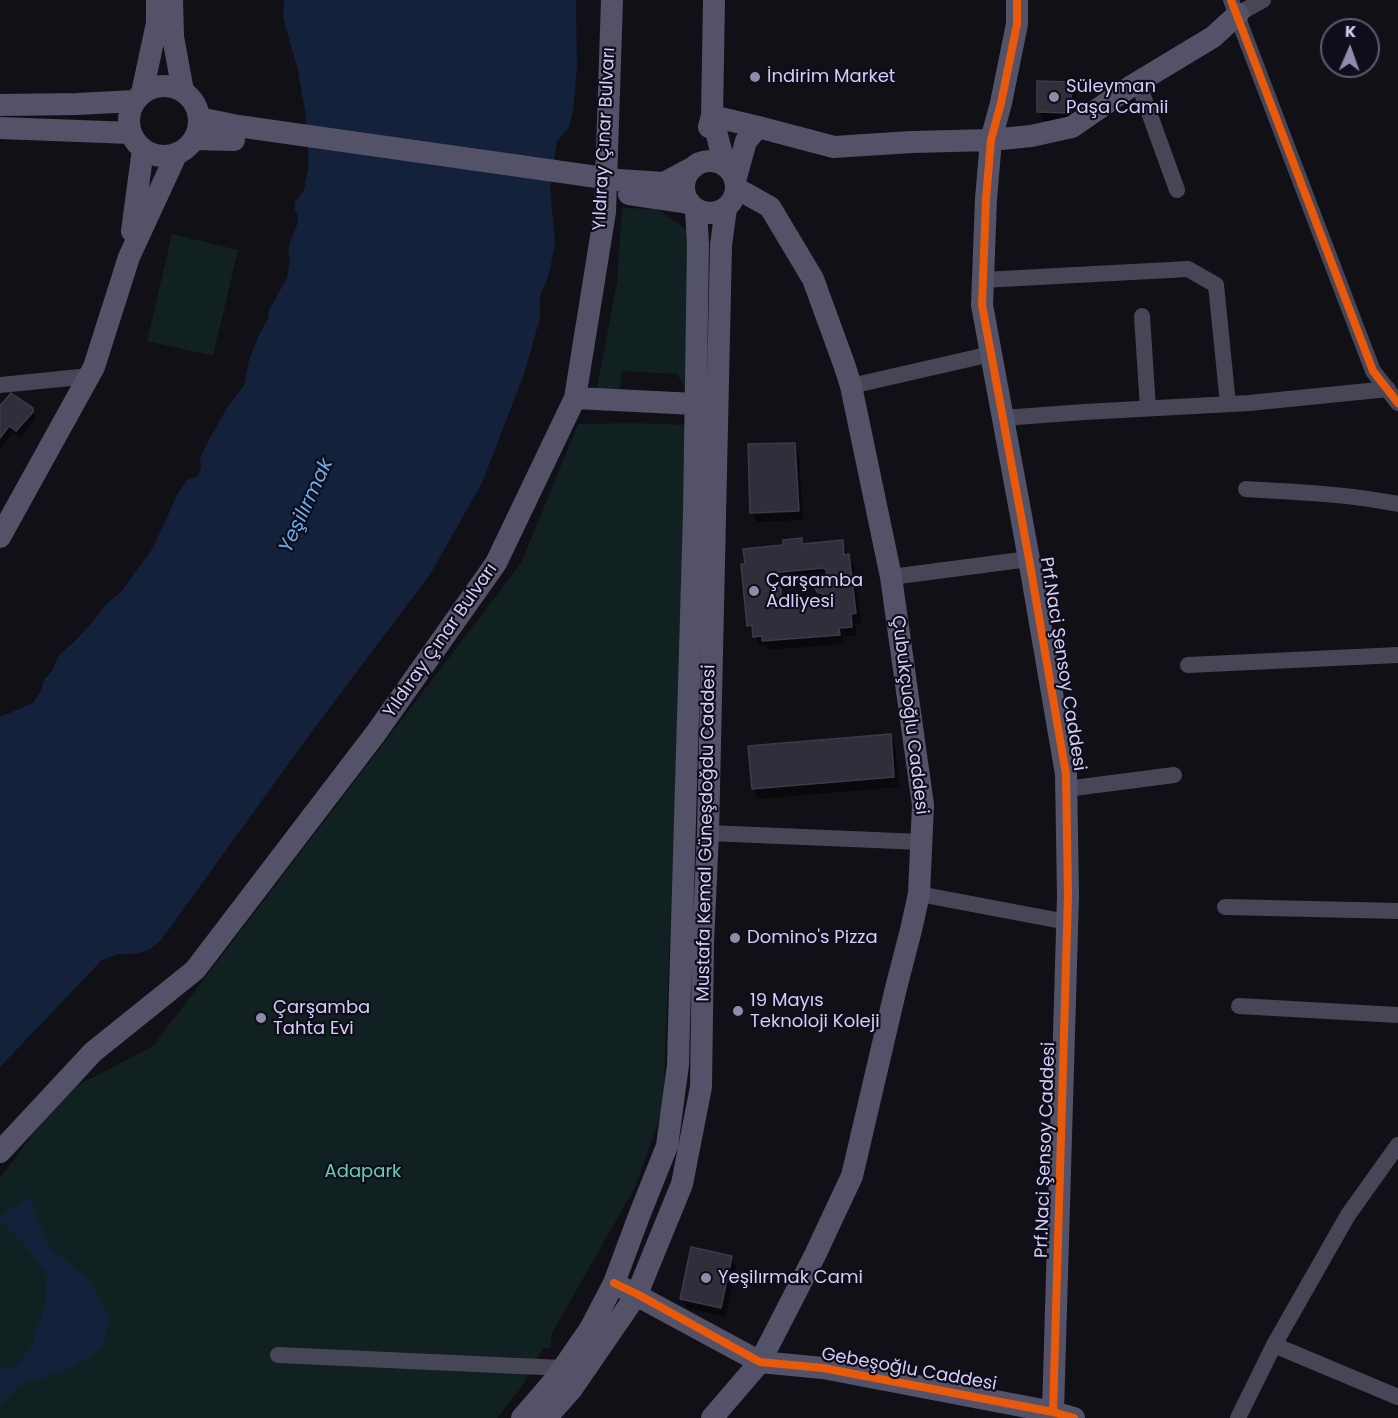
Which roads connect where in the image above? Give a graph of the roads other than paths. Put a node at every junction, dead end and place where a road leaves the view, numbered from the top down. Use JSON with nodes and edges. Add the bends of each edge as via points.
{"nodes":[{"id":1,"x":158,"y":0,"type":"edge"},
{"id":2,"x":172,"y":0,"type":"edge"},
{"id":3,"x":612,"y":0,"type":"edge"},
{"id":4,"x":714,"y":0,"type":"edge"},
{"id":5,"x":1017,"y":0,"type":"edge"},
{"id":6,"x":1263,"y":0,"type":"edge"},
{"id":7,"x":1234,"y":7,"type":"edge"},
{"id":8,"x":1138,"y":82,"type":"junction"},
{"id":9,"x":183,"y":91,"type":"junction"},
{"id":10,"x":139,"y":97,"type":"junction"},
{"id":11,"x":0,"y":105,"type":"edge"},
{"id":12,"x":712,"y":116,"type":"junction"},
{"id":13,"x":758,"y":127,"type":"junction"},
{"id":14,"x":0,"y":128,"type":"edge"},
{"id":15,"x":190,"y":137,"type":"junction"},
{"id":16,"x":992,"y":140,"type":"junction"},
{"id":17,"x":137,"y":141,"type":"junction"},
{"id":18,"x":698,"y":165,"type":"junction"},
{"id":19,"x":616,"y":186,"type":"junction"},
{"id":20,"x":731,"y":186,"type":"junction"},
{"id":21,"x":1177,"y":190,"type":"dead end"},
{"id":22,"x":693,"y":206,"type":"junction"},
{"id":23,"x":129,"y":257,"type":"junction"},
{"id":24,"x":983,"y":280,"type":"junction"},
{"id":25,"x":1142,"y":316,"type":"dead end"},
{"id":26,"x":991,"y":354,"type":"junction"},
{"id":27,"x":90,"y":376,"type":"junction"},
{"id":28,"x":0,"y":385,"type":"edge"},
{"id":29,"x":851,"y":386,"type":"junction"},
{"id":30,"x":1388,"y":389,"type":"junction"},
{"id":31,"x":575,"y":398,"type":"junction"},
{"id":32,"x":1398,"y":403,"type":"edge"},
{"id":33,"x":695,"y":404,"type":"junction"},
{"id":34,"x":1228,"y":404,"type":"junction"},
{"id":35,"x":1148,"y":408,"type":"junction"},
{"id":36,"x":1003,"y":418,"type":"junction"},
{"id":37,"x":1246,"y":489,"type":"dead end"},
{"id":38,"x":1398,"y":504,"type":"edge"},
{"id":39,"x":2,"y":530,"type":"edge"},
{"id":40,"x":1029,"y":559,"type":"junction"},
{"id":41,"x":891,"y":577,"type":"junction"},
{"id":42,"x":1398,"y":656,"type":"edge"},
{"id":43,"x":1188,"y":664,"type":"dead end"},
{"id":44,"x":1174,"y":775,"type":"dead end"},
{"id":45,"x":1066,"y":789,"type":"junction"},
{"id":46,"x":708,"y":833,"type":"junction"},
{"id":47,"x":922,"y":842,"type":"junction"},
{"id":48,"x":919,"y":894,"type":"junction"},
{"id":49,"x":1225,"y":907,"type":"dead end"},
{"id":50,"x":1398,"y":911,"type":"edge"},
{"id":51,"x":1068,"y":922,"type":"junction"},
{"id":52,"x":1239,"y":1006,"type":"dead end"},
{"id":53,"x":1398,"y":1015,"type":"edge"},
{"id":54,"x":1396,"y":1150,"type":"edge"},
{"id":55,"x":0,"y":1152,"type":"edge"},
{"id":56,"x":614,"y":1283,"type":"junction"},
{"id":57,"x":637,"y":1294,"type":"junction"},
{"id":58,"x":1274,"y":1345,"type":"junction"},
{"id":59,"x":278,"y":1355,"type":"dead end"},
{"id":60,"x":760,"y":1362,"type":"junction"},
{"id":61,"x":563,"y":1368,"type":"junction"},
{"id":62,"x":1398,"y":1397,"type":"edge"},
{"id":63,"x":1063,"y":1415,"type":"edge"},
{"id":64,"x":522,"y":1418,"type":"edge"},
{"id":65,"x":546,"y":1418,"type":"edge"},
{"id":66,"x":711,"y":1418,"type":"edge"},
{"id":67,"x":1239,"y":1418,"type":"edge"}],
"edges":[{"from":1,"to":10,"type":"main road","via":[[157,23]]},
{"from":2,"to":9,"type":"main road","via":[[173,37]]},
{"from":3,"to":31,"type":"main road","name":"Yıldıray Çınar Bulvarı","via":[[604,212]]},
{"from":4,"to":12,"type":"main road"},
{"from":5,"to":16,"type":"main road","name":"Prf.Naci Şensoy Caddesi","via":[[1017,24]]},
{"from":6,"to":7,"type":"street"},
{"from":7,"to":8,"type":"main road","via":[[1213,37]]},
{"from":7,"to":30,"type":"street","via":[[1373,370]]},
{"from":8,"to":16,"type":"main road","via":[[1072,127]]},
{"from":8,"to":21,"type":"street"},
{"from":9,"to":10,"type":"main road","via":[[162,86]]},
{"from":9,"to":15,"type":"main road","via":[[196,108]]},
{"from":10,"to":11,"type":"main road","via":[[77,104]]},
{"from":10,"to":17,"type":"main road","via":[[130,110],[129,122]]},
{"from":12,"to":13,"type":"main road"},
{"from":12,"to":18,"type":"main road"},
{"from":12,"to":20,"type":"main road"},
{"from":13,"to":16,"type":"main road","via":[[834,147]]},
{"from":13,"to":20,"type":"main road","via":[[746,141]]},
{"from":14,"to":17,"type":"main road"},
{"from":15,"to":17,"type":"main road","via":[[166,156],[155,154]]},
{"from":15,"to":19,"type":"main road","via":[[236,133]]},
{"from":15,"to":23,"type":"main road"},
{"from":16,"to":24,"type":"main road","name":"Prf.Naci Şensoy Caddesi"},
{"from":17,"to":23,"type":"main road"},
{"from":18,"to":19,"type":"main road","via":[[664,183]]},
{"from":18,"to":20,"type":"main road","via":[[718,163]]},
{"from":18,"to":22,"type":"main road","via":[[689,173],[684,188]]},
{"from":19,"to":22,"type":"main road"},
{"from":20,"to":22,"type":"main road","via":[[719,212],[703,212]]},
{"from":20,"to":29,"type":"main road","name":"Çubukçuoğlu Caddesi","via":[[770,207],[813,279]]},
{"from":20,"to":46,"type":"main road","name":"Mustafa Kemal Güneşdoğdu Caddesi","via":[[721,245]]},
{"from":22,"to":33,"type":"main road","name":"Mustafa Kemal Güneşdoğdu Caddesi","via":[[698,244]]},
{"from":23,"to":27,"type":"main road"},
{"from":24,"to":26,"type":"main road","name":"Prf.Naci Şensoy Caddesi","via":[[982,305]]},
{"from":24,"to":34,"type":"street","via":[[1188,269],[1216,285]]},
{"from":25,"to":35,"type":"street"},
{"from":26,"to":29,"type":"street"},
{"from":26,"to":36,"type":"main road","name":"Prf.Naci Şensoy Caddesi"},
{"from":27,"to":28,"type":"street"},
{"from":27,"to":39,"type":"main road"},
{"from":29,"to":41,"type":"main road","name":"Çubukçuoğlu Caddesi"},
{"from":30,"to":32,"type":"street"},
{"from":30,"to":34,"type":"street"},
{"from":31,"to":33,"type":"main road"},
{"from":31,"to":55,"type":"main road","name":"Yıldıray Çınar Bulvarı","via":[[496,563],[376,733],[195,970],[93,1052]]},
{"from":33,"to":56,"type":"main road","name":"Mustafa Kemal Güneşdoğdu Caddesi","via":[[678,1065],[667,1146]]},
{"from":34,"to":35,"type":"street"},
{"from":35,"to":36,"type":"street"},
{"from":36,"to":40,"type":"main road","name":"Prf.Naci Şensoy Caddesi"},
{"from":37,"to":38,"type":"street"},
{"from":40,"to":41,"type":"street"},
{"from":40,"to":45,"type":"main road","name":"Prf.Naci Şensoy Caddesi"},
{"from":41,"to":47,"type":"main road","name":"Çubukçuoğlu Caddesi","via":[[923,805]]},
{"from":42,"to":43,"type":"street"},
{"from":44,"to":45,"type":"street"},
{"from":45,"to":51,"type":"main road","name":"Prf.Naci Şensoy Caddesi"},
{"from":46,"to":47,"type":"street"},
{"from":46,"to":57,"type":"main road","name":"Mustafa Kemal Güneşdoğdu Caddesi","via":[[702,1088],[682,1184]]},
{"from":47,"to":48,"type":"main road","name":"Çubukçuoğlu Caddesi"},
{"from":48,"to":51,"type":"street"},
{"from":48,"to":60,"type":"main road","name":"Çubukçuoğlu Caddesi","via":[[852,1176]]},
{"from":49,"to":50,"type":"street"},
{"from":51,"to":63,"type":"main road","name":"Prf.Naci Şensoy Caddesi"},
{"from":52,"to":53,"type":"street"},
{"from":54,"to":58,"type":"street","via":[[1348,1215]]},
{"from":56,"to":57,"type":"main road","name":"Gebeşoğlu Caddesi"},
{"from":56,"to":61,"type":"main road","name":"Mustafa Kemal Güneşdoğdu Caddesi","via":[[590,1329]]},
{"from":57,"to":60,"type":"main road","name":"Gebeşoğlu Caddesi"},
{"from":57,"to":65,"type":"main road","name":"Mustafa Kemal Güneşdoğdu Caddesi","via":[[571,1390]]},
{"from":58,"to":62,"type":"street"},
{"from":58,"to":67,"type":"street"},
{"from":59,"to":61,"type":"street"},
{"from":60,"to":63,"type":"main road","name":"Gebeşoğlu Caddesi","via":[[823,1368]]},
{"from":60,"to":66,"type":"main road","name":"Çubukçuoğlu Caddesi"},
{"from":61,"to":64,"type":"main road","name":"Mustafa Kemal Güneşdoğdu Caddesi"}]}
